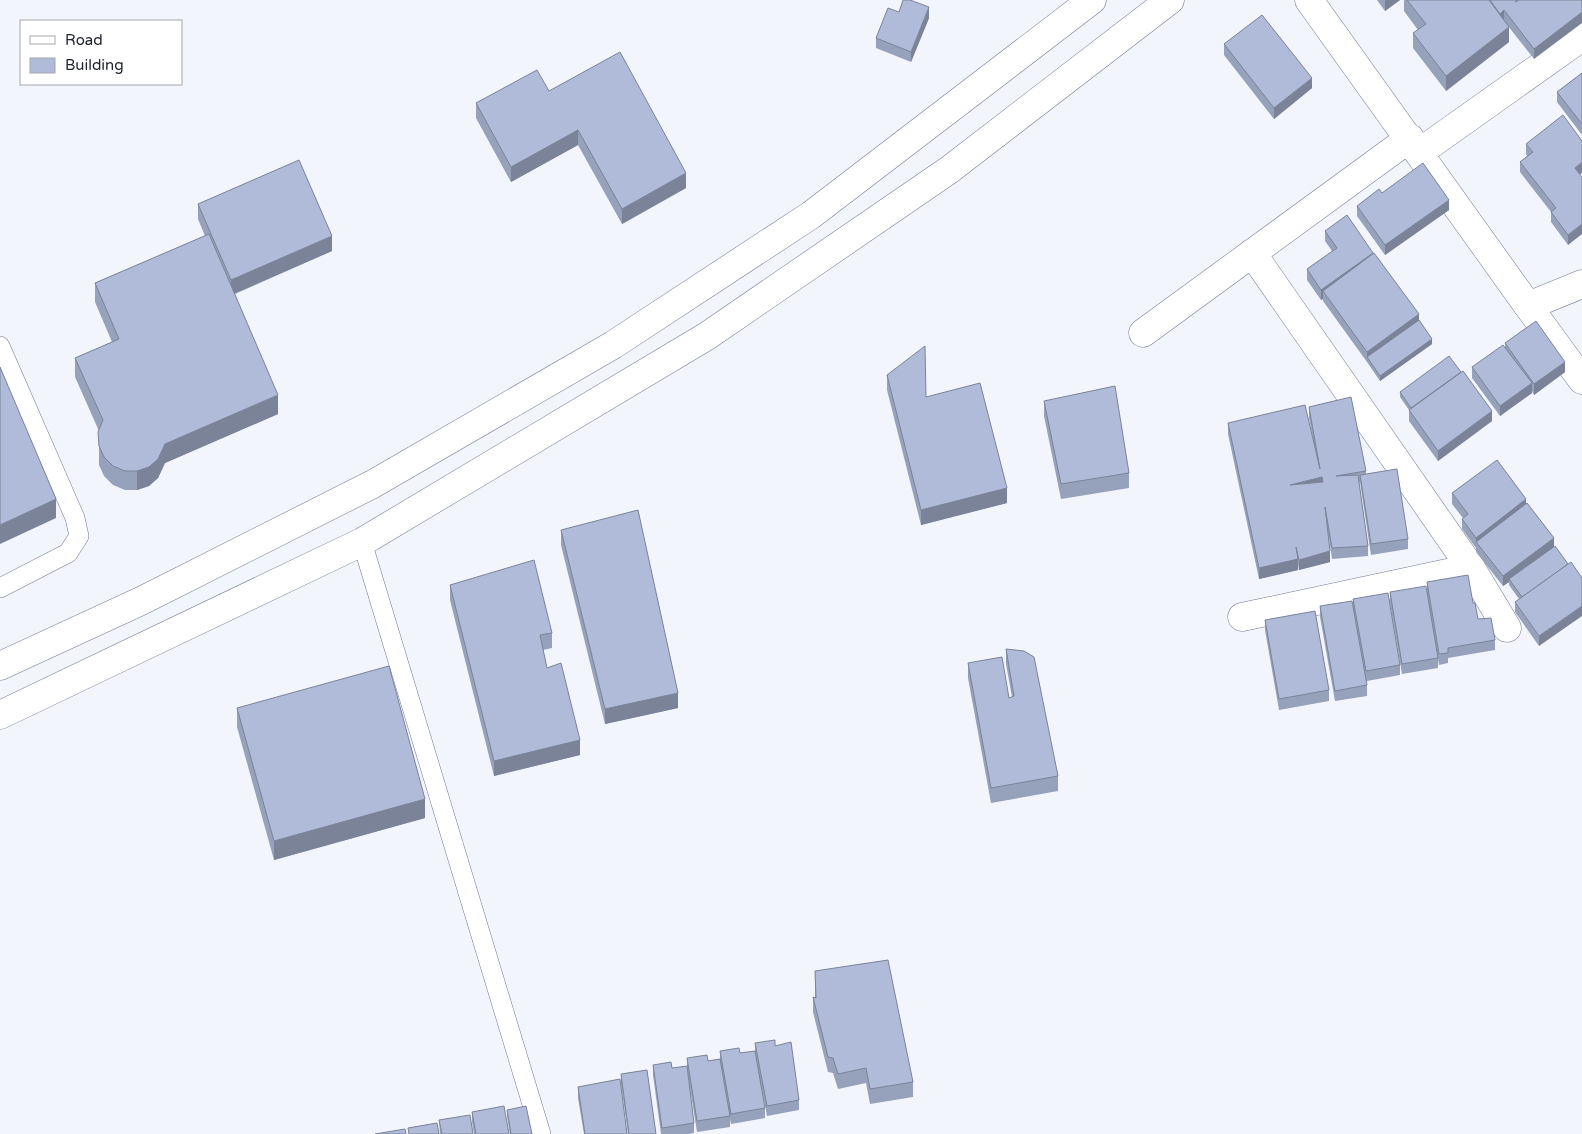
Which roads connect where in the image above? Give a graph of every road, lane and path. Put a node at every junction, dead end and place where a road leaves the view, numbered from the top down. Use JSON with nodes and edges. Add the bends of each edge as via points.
{"nodes":[{"id":1,"x":1092,"y":0,"type":"edge"},
{"id":2,"x":1170,"y":0,"type":"edge"},
{"id":3,"x":1309,"y":0,"type":"edge"},
{"id":4,"x":1582,"y":37,"type":"edge"},
{"id":5,"x":1415,"y":145,"type":"junction"},
{"id":6,"x":1252,"y":253,"type":"junction"},
{"id":7,"x":1582,"y":284,"type":"edge"},
{"id":8,"x":1528,"y":306,"type":"junction"},
{"id":9,"x":1143,"y":333,"type":"dead end"},
{"id":10,"x":0,"y":346,"type":"edge"},
{"id":11,"x":1582,"y":380,"type":"edge"},
{"id":12,"x":362,"y":542,"type":"junction"},
{"id":13,"x":1471,"y":568,"type":"junction"},
{"id":14,"x":0,"y":588,"type":"edge"},
{"id":15,"x":1242,"y":617,"type":"dead end"},
{"id":16,"x":1507,"y":628,"type":"dead end"},
{"id":17,"x":0,"y":666,"type":"edge"},
{"id":18,"x":0,"y":715,"type":"edge"},
{"id":19,"x":540,"y":1134,"type":"edge"}],
"edges":[{"from":1,"to":17,"type":"street","via":[[811,215],[613,345],[372,484],[141,601]]},
{"from":2,"to":12,"type":"street","via":[[949,170],[707,336]]},
{"from":3,"to":5,"type":"street"},
{"from":4,"to":5,"type":"street"},
{"from":5,"to":6,"type":"street"},
{"from":5,"to":8,"type":"street"},
{"from":6,"to":9,"type":"street"},
{"from":6,"to":13,"type":"street"},
{"from":7,"to":8,"type":"street"},
{"from":8,"to":11,"type":"street"},
{"from":10,"to":14,"type":"lane","via":[[76,518],[79,536],[68,553]]},
{"from":12,"to":18,"type":"street"},
{"from":12,"to":19,"type":"lane"},
{"from":13,"to":15,"type":"street"},
{"from":13,"to":16,"type":"street"}]}
